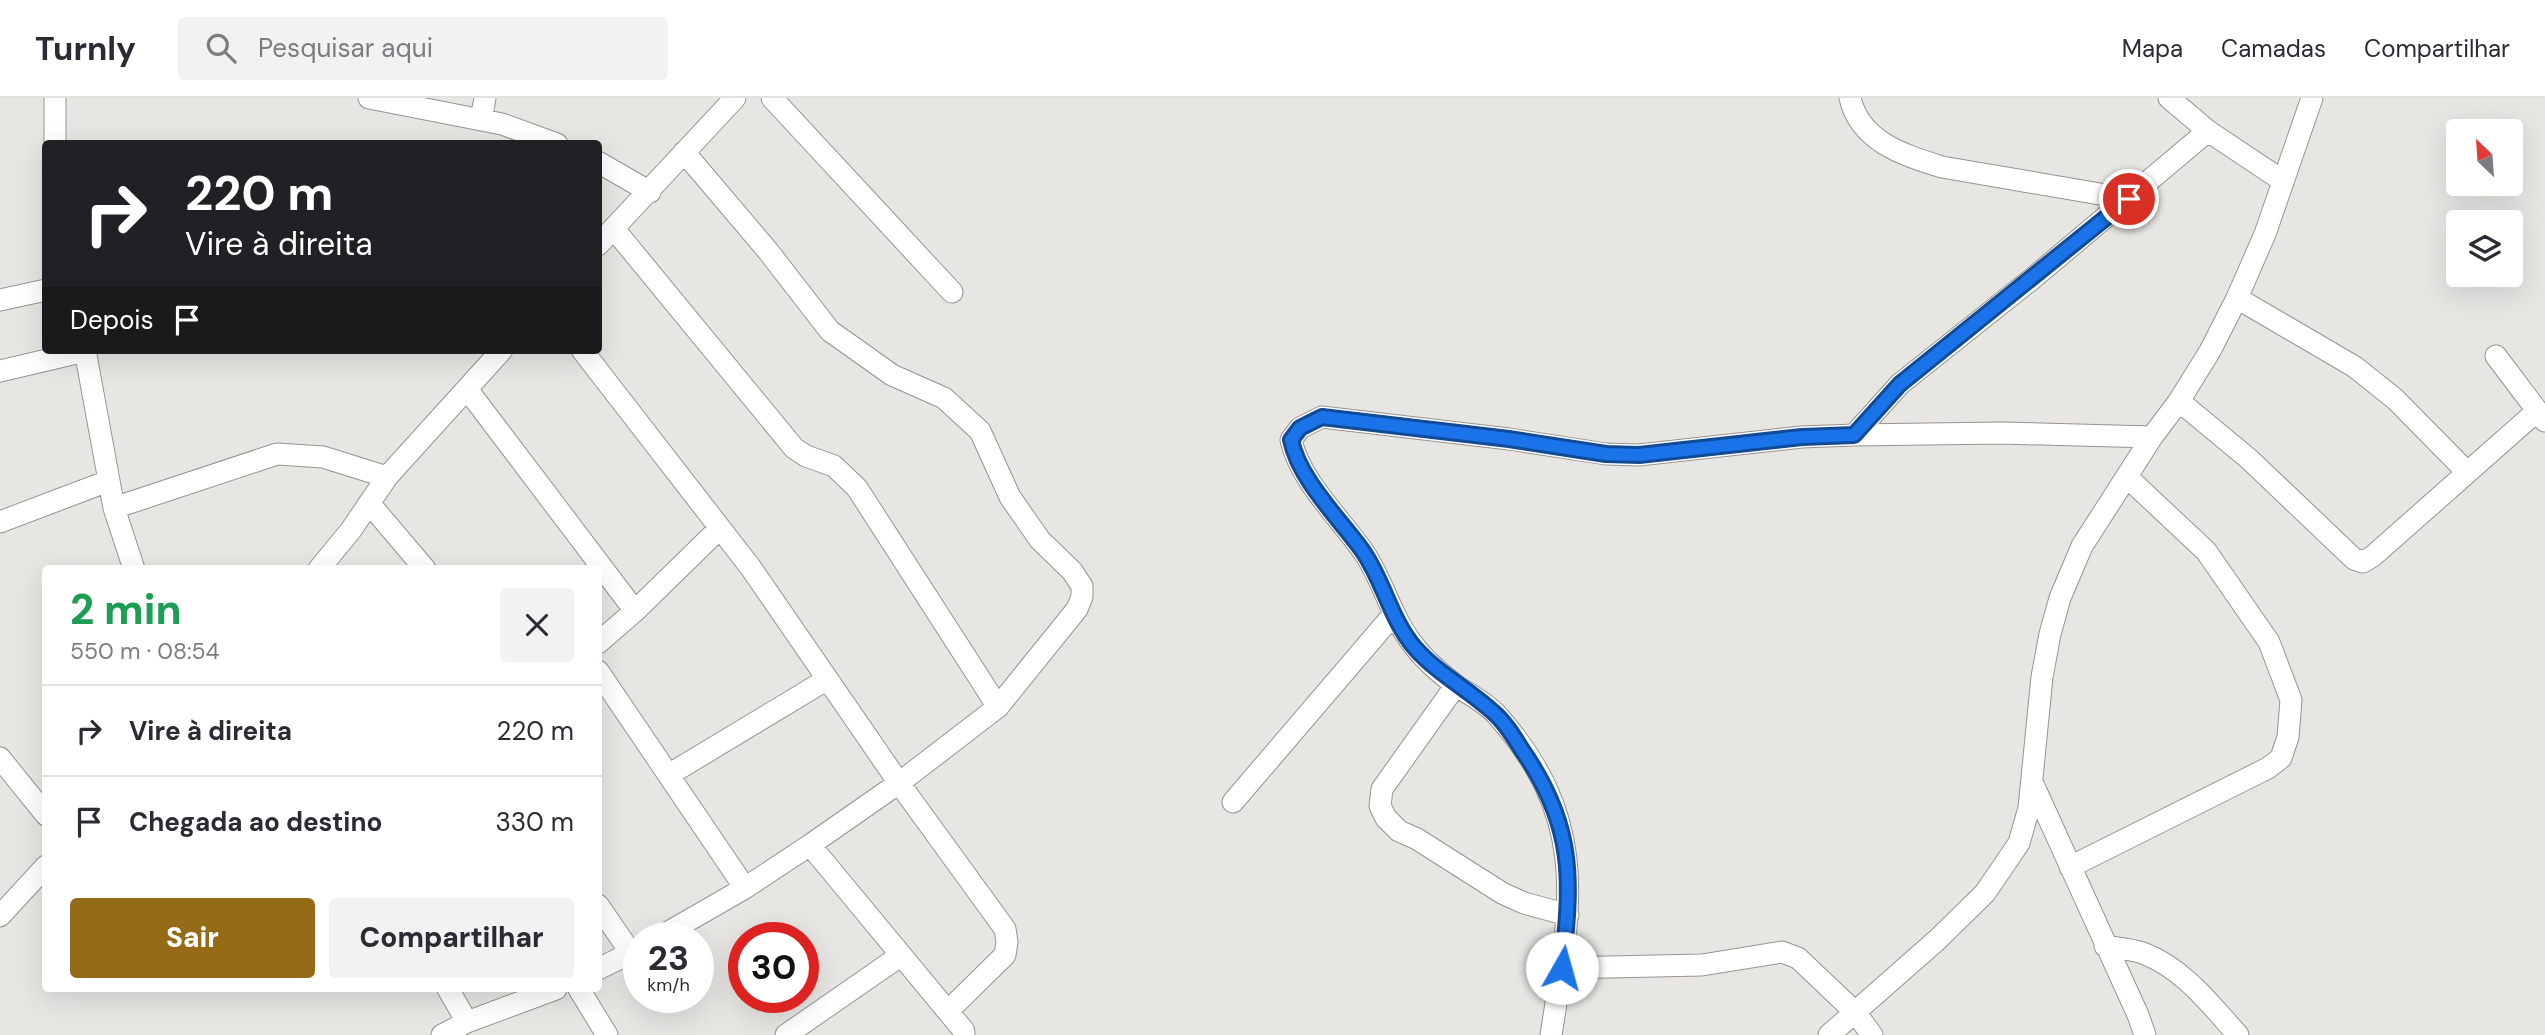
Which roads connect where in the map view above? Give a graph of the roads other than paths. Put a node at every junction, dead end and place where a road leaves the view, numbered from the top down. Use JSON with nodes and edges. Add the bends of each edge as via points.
{"nodes":[{"id":1,"x":55,"y":98,"type":"edge"},
{"id":2,"x":369,"y":98,"type":"edge"},
{"id":3,"x":485,"y":98,"type":"edge"},
{"id":4,"x":735,"y":98,"type":"edge"},
{"id":5,"x":772,"y":98,"type":"edge"},
{"id":6,"x":1850,"y":98,"type":"edge"},
{"id":7,"x":2169,"y":98,"type":"edge"},
{"id":8,"x":2312,"y":98,"type":"edge"},
{"id":9,"x":481,"y":120,"type":"junction"},
{"id":10,"x":2208,"y":131,"type":"junction"},
{"id":11,"x":55,"y":140,"type":"edge"},
{"id":12,"x":546,"y":140,"type":"edge"},
{"id":13,"x":684,"y":152,"type":"junction"},
{"id":14,"x":602,"y":164,"type":"edge"},
{"id":15,"x":2283,"y":181,"type":"junction"},
{"id":16,"x":650,"y":192,"type":"junction"},
{"id":17,"x":2129,"y":199,"type":"junction"},
{"id":18,"x":614,"y":229,"type":"junction"},
{"id":19,"x":602,"y":241,"type":"edge"},
{"id":20,"x":42,"y":291,"type":"edge"},
{"id":21,"x":953,"y":292,"type":"dead end"},
{"id":22,"x":2237,"y":298,"type":"junction"},
{"id":23,"x":0,"y":300,"type":"edge"},
{"id":24,"x":72,"y":354,"type":"edge"},
{"id":25,"x":86,"y":354,"type":"edge"},
{"id":26,"x":498,"y":354,"type":"edge"},
{"id":27,"x":585,"y":354,"type":"edge"},
{"id":28,"x":2496,"y":356,"type":"dead end"},
{"id":29,"x":0,"y":371,"type":"edge"},
{"id":30,"x":467,"y":389,"type":"junction"},
{"id":31,"x":2179,"y":401,"type":"junction"},
{"id":32,"x":2541,"y":416,"type":"edge"},
{"id":33,"x":1854,"y":435,"type":"junction"},
{"id":34,"x":2152,"y":438,"type":"junction"},
{"id":35,"x":2467,"y":472,"type":"junction"},
{"id":36,"x":387,"y":477,"type":"junction"},
{"id":37,"x":2127,"y":477,"type":"junction"},
{"id":38,"x":108,"y":481,"type":"junction"},
{"id":39,"x":369,"y":503,"type":"junction"},
{"id":40,"x":114,"y":508,"type":"junction"},
{"id":41,"x":0,"y":522,"type":"edge"},
{"id":42,"x":720,"y":528,"type":"junction"},
{"id":43,"x":133,"y":565,"type":"edge"},
{"id":44,"x":322,"y":565,"type":"edge"},
{"id":45,"x":422,"y":565,"type":"edge"},
{"id":46,"x":600,"y":565,"type":"edge"},
{"id":47,"x":602,"y":567,"type":"edge"},
{"id":48,"x":635,"y":611,"type":"junction"},
{"id":49,"x":1393,"y":615,"type":"junction"},
{"id":50,"x":602,"y":640,"type":"edge"},
{"id":51,"x":602,"y":677,"type":"edge"},
{"id":52,"x":826,"y":680,"type":"junction"},
{"id":53,"x":1456,"y":685,"type":"junction"},
{"id":54,"x":999,"y":707,"type":"junction"},
{"id":55,"x":0,"y":758,"type":"edge"},
{"id":56,"x":670,"y":774,"type":"junction"},
{"id":57,"x":2031,"y":781,"type":"junction"},
{"id":58,"x":898,"y":783,"type":"junction"},
{"id":59,"x":1233,"y":802,"type":"dead end"},
{"id":60,"x":42,"y":810,"type":"edge"},
{"id":61,"x":810,"y":845,"type":"junction"},
{"id":62,"x":2070,"y":867,"type":"junction"},
{"id":63,"x":42,"y":870,"type":"edge"},
{"id":64,"x":745,"y":888,"type":"junction"},
{"id":65,"x":602,"y":910,"type":"edge"},
{"id":66,"x":1568,"y":915,"type":"junction"},
{"id":67,"x":0,"y":916,"type":"edge"},
{"id":68,"x":686,"y":922,"type":"edge"},
{"id":69,"x":623,"y":936,"type":"edge"},
{"id":70,"x":2105,"y":946,"type":"junction"},
{"id":71,"x":900,"y":956,"type":"junction"},
{"id":72,"x":623,"y":957,"type":"edge"},
{"id":73,"x":602,"y":968,"type":"edge"},
{"id":74,"x":1562,"y":968,"type":"junction"},
{"id":75,"x":450,"y":992,"type":"edge"},
{"id":76,"x":548,"y":992,"type":"edge"},
{"id":77,"x":581,"y":992,"type":"edge"},
{"id":78,"x":948,"y":1011,"type":"junction"},
{"id":79,"x":1856,"y":1012,"type":"junction"},
{"id":80,"x":467,"y":1022,"type":"junction"},
{"id":81,"x":442,"y":1035,"type":"edge"},
{"id":82,"x":607,"y":1035,"type":"edge"},
{"id":83,"x":786,"y":1035,"type":"edge"},
{"id":84,"x":964,"y":1035,"type":"edge"},
{"id":85,"x":1551,"y":1035,"type":"edge"},
{"id":86,"x":1829,"y":1035,"type":"edge"},
{"id":87,"x":1872,"y":1035,"type":"edge"},
{"id":88,"x":2145,"y":1035,"type":"edge"},
{"id":89,"x":2238,"y":1035,"type":"edge"}],
"edges":[{"from":1,"to":11,"type":"street"},
{"from":2,"to":9,"type":"street"},
{"from":3,"to":9,"type":"street"},
{"from":4,"to":13,"type":"street"},
{"from":5,"to":21,"type":"street"},
{"from":6,"to":17,"type":"street","via":[[1862,127],[1897,151],[1942,167]]},
{"from":7,"to":10,"type":"street"},
{"from":8,"to":15,"type":"street"},
{"from":9,"to":12,"type":"street"},
{"from":10,"to":15,"type":"street"},
{"from":10,"to":17,"type":"street"},
{"from":13,"to":16,"type":"street"},
{"from":13,"to":54,"type":"street","via":[[830,331],[892,375],[944,398],[979,431],[1010,497],[1040,540],[1082,586],[1077,609]]},
{"from":14,"to":16,"type":"street"},
{"from":15,"to":22,"type":"street"},
{"from":16,"to":18,"type":"street"},
{"from":17,"to":33,"type":"street","via":[[1900,384]]},
{"from":18,"to":19,"type":"street"},
{"from":18,"to":54,"type":"street","via":[[794,448],[834,466],[857,488]]},
{"from":20,"to":23,"type":"street"},
{"from":22,"to":31,"type":"street"},
{"from":22,"to":35,"type":"street","via":[[2355,367],[2404,407]]},
{"from":24,"to":29,"type":"street"},
{"from":25,"to":38,"type":"street"},
{"from":26,"to":30,"type":"street"},
{"from":27,"to":42,"type":"street"},
{"from":28,"to":32,"type":"street"},
{"from":30,"to":36,"type":"street"},
{"from":30,"to":46,"type":"street"},
{"from":31,"to":34,"type":"street"},
{"from":31,"to":35,"type":"street","via":[[2363,562]]},
{"from":32,"to":35,"type":"street"},
{"from":33,"to":34,"type":"street"},
{"from":33,"to":49,"type":"street","via":[[1639,455],[1606,454],[1322,417],[1300,428],[1291,440],[1294,455],[1369,561]]},
{"from":34,"to":37,"type":"street"},
{"from":36,"to":39,"type":"street"},
{"from":36,"to":40,"type":"street","via":[[323,457],[277,454]]},
{"from":37,"to":57,"type":"street","via":[[2082,546],[2060,598],[2042,677]]},
{"from":37,"to":62,"type":"street","via":[[2206,551],[2269,642],[2291,700],[2288,737],[2281,758],[2268,768]]},
{"from":38,"to":40,"type":"street"},
{"from":38,"to":41,"type":"street"},
{"from":39,"to":44,"type":"street"},
{"from":39,"to":45,"type":"street"},
{"from":40,"to":43,"type":"street"},
{"from":42,"to":48,"type":"street"},
{"from":42,"to":52,"type":"street"},
{"from":47,"to":48,"type":"street"},
{"from":48,"to":50,"type":"street"},
{"from":49,"to":53,"type":"street","via":[[1413,646]]},
{"from":49,"to":59,"type":"street"},
{"from":51,"to":56,"type":"street"},
{"from":52,"to":56,"type":"street"},
{"from":52,"to":58,"type":"street"},
{"from":53,"to":66,"type":"street","via":[[1495,713],[1545,787],[1566,849]]},
{"from":53,"to":66,"type":"street","via":[[1382,789],[1380,806],[1399,831],[1502,892]]},
{"from":54,"to":58,"type":"street"},
{"from":55,"to":60,"type":"street"},
{"from":56,"to":64,"type":"street"},
{"from":57,"to":62,"type":"street"},
{"from":57,"to":79,"type":"street","via":[[2019,843],[1985,893]]},
{"from":58,"to":61,"type":"street"},
{"from":58,"to":78,"type":"street","via":[[1005,929],[1005,954]]},
{"from":61,"to":64,"type":"street"},
{"from":61,"to":71,"type":"street"},
{"from":62,"to":70,"type":"street"},
{"from":63,"to":67,"type":"street"},
{"from":64,"to":68,"type":"street"},
{"from":65,"to":69,"type":"street"},
{"from":66,"to":74,"type":"street"},
{"from":70,"to":88,"type":"street"},
{"from":70,"to":89,"type":"street","via":[[2143,953],[2189,981]]},
{"from":71,"to":78,"type":"street"},
{"from":71,"to":83,"type":"street"},
{"from":72,"to":73,"type":"street"},
{"from":74,"to":79,"type":"street","via":[[1702,965],[1782,952],[1798,958]]},
{"from":74,"to":85,"type":"street"},
{"from":75,"to":80,"type":"street"},
{"from":76,"to":80,"type":"street"},
{"from":77,"to":82,"type":"street"},
{"from":78,"to":84,"type":"street"},
{"from":79,"to":86,"type":"street"},
{"from":79,"to":87,"type":"street"},
{"from":80,"to":81,"type":"street"}]}
